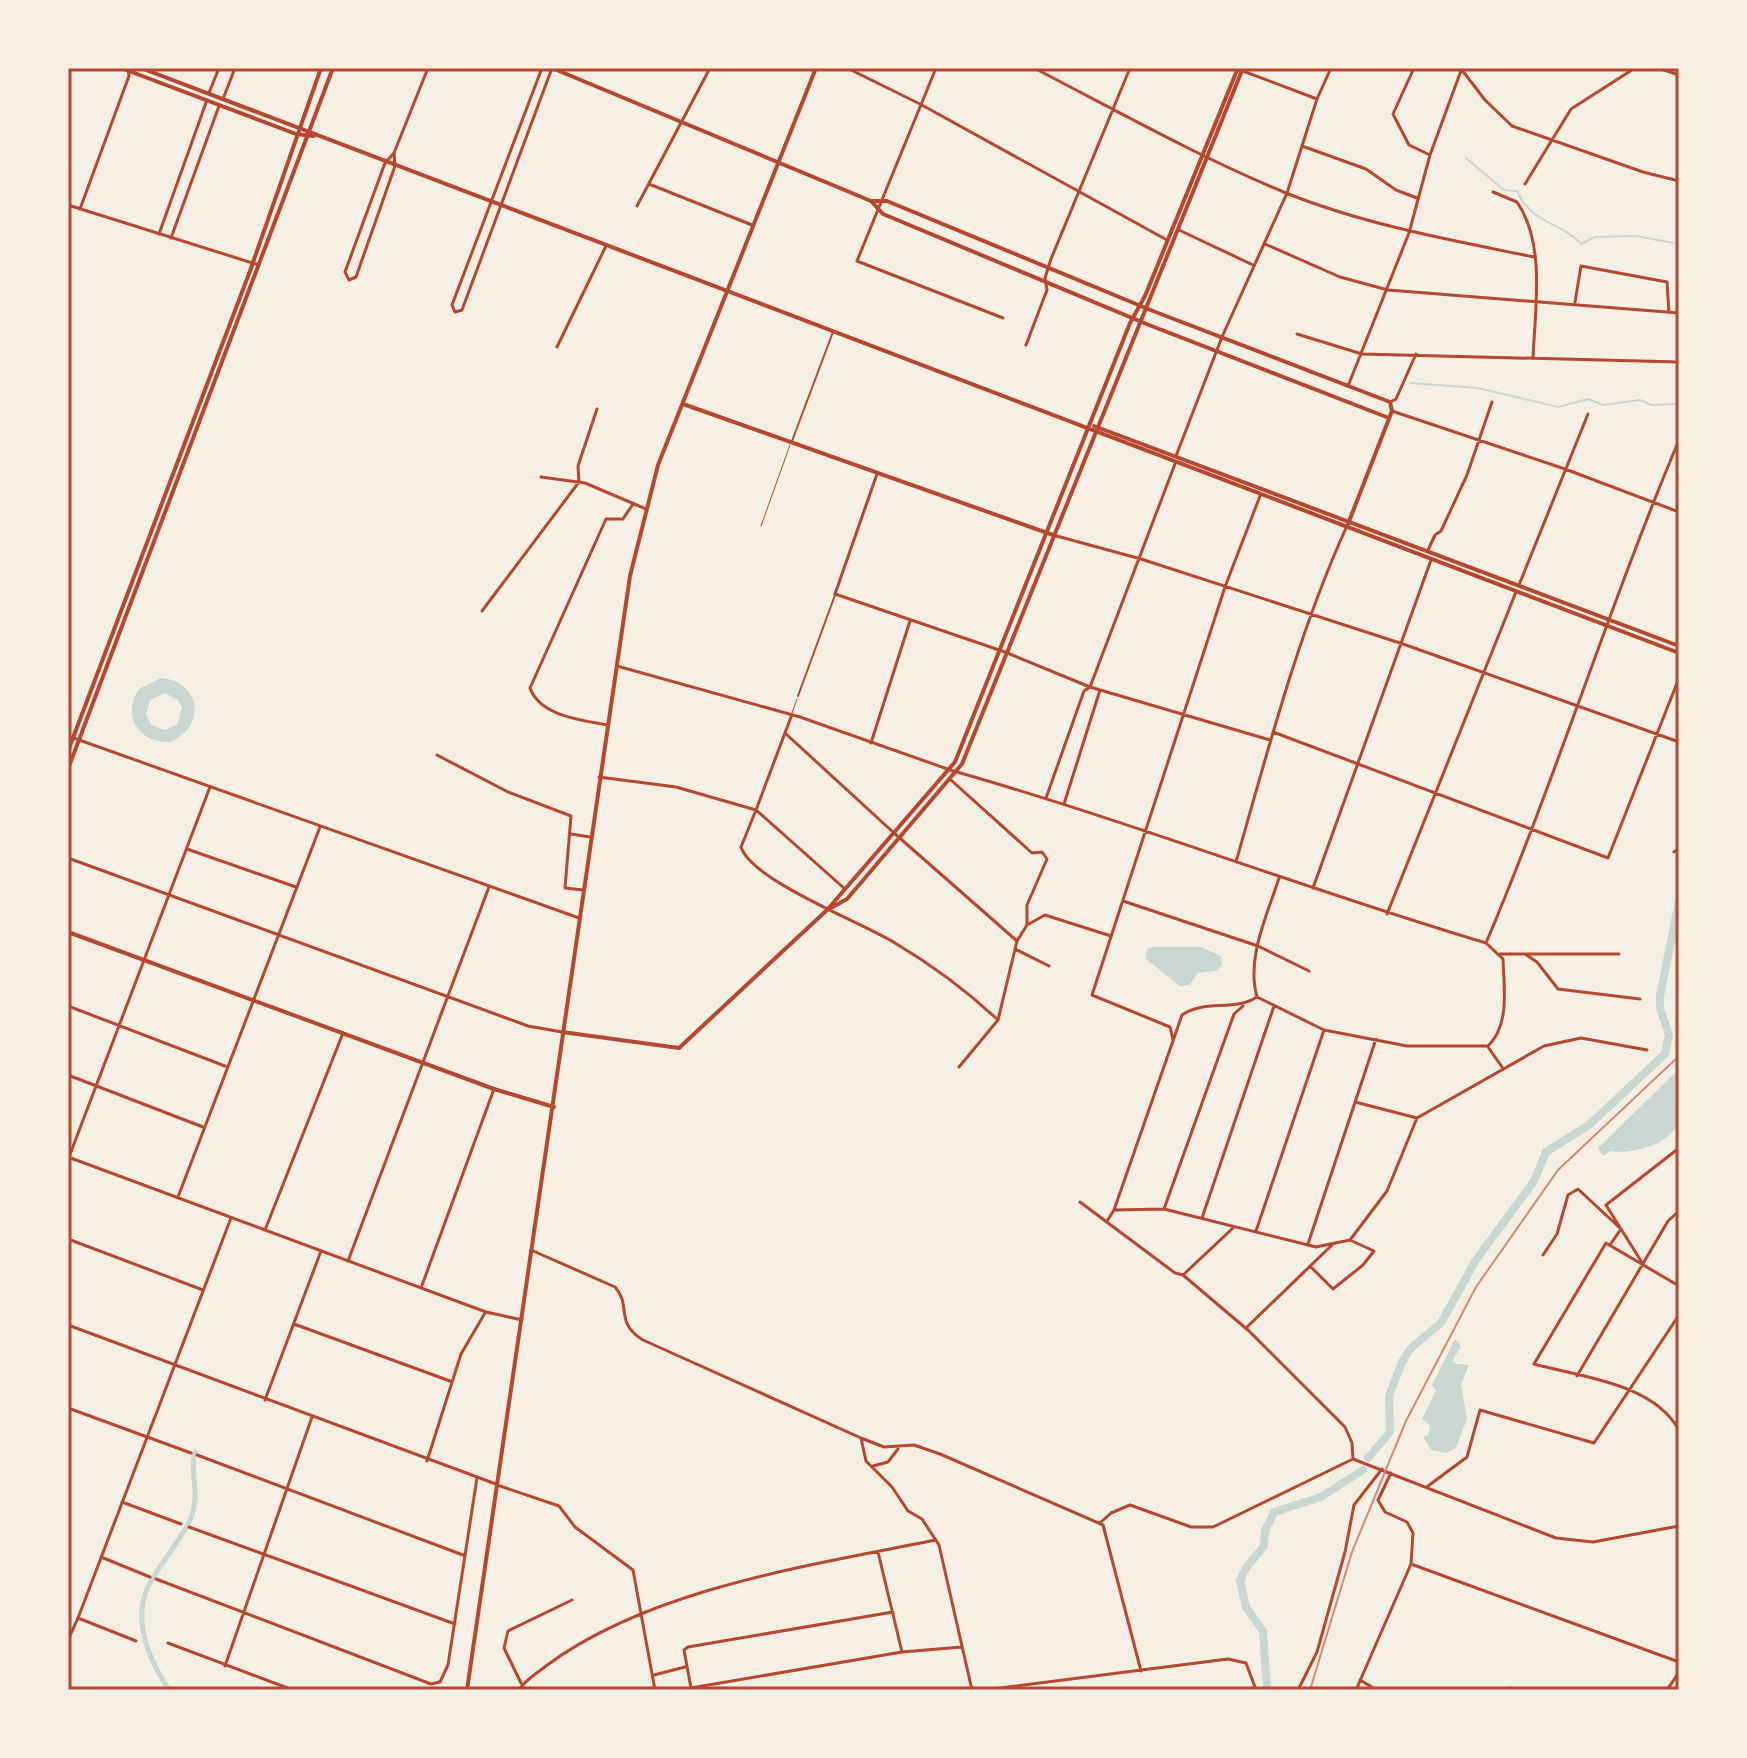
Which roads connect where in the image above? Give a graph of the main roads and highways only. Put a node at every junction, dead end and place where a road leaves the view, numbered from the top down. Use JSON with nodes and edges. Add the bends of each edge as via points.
{"nodes":[{"id":1,"x":121,"y":68,"type":"edge"},
{"id":2,"x":141,"y":68,"type":"edge"},
{"id":3,"x":321,"y":68,"type":"edge"},
{"id":4,"x":333,"y":68,"type":"edge"},
{"id":5,"x":552,"y":68,"type":"edge"},
{"id":6,"x":816,"y":68,"type":"edge"},
{"id":7,"x":130,"y":69,"type":"edge"},
{"id":8,"x":1239,"y":69,"type":"edge"},
{"id":9,"x":208,"y":97,"type":"junction"},
{"id":10,"x":221,"y":101,"type":"junction"},
{"id":11,"x":299,"y":127,"type":"junction"},
{"id":12,"x":309,"y":131,"type":"junction"},
{"id":13,"x":296,"y":134,"type":"junction"},
{"id":14,"x":314,"y":136,"type":"junction"},
{"id":15,"x":307,"y":137,"type":"junction"},
{"id":16,"x":777,"y":163,"type":"junction"},
{"id":17,"x":871,"y":201,"type":"junction"},
{"id":18,"x":726,"y":290,"type":"junction"},
{"id":19,"x":1139,"y":304,"type":"junction"},
{"id":20,"x":1145,"y":307,"type":"junction"},
{"id":21,"x":1132,"y":318,"type":"junction"},
{"id":22,"x":1139,"y":321,"type":"junction"},
{"id":23,"x":683,"y":404,"type":"junction"},
{"id":24,"x":1389,"y":418,"type":"junction"},
{"id":25,"x":1090,"y":427,"type":"junction"},
{"id":26,"x":1350,"y":521,"type":"junction"},
{"id":27,"x":1346,"y":528,"type":"junction"},
{"id":28,"x":1046,"y":534,"type":"junction"},
{"id":29,"x":1053,"y":535,"type":"junction"},
{"id":30,"x":1679,"y":646,"type":"edge"},
{"id":31,"x":1002,"y":651,"type":"junction"},
{"id":32,"x":1679,"y":653,"type":"edge"},
{"id":33,"x":70,"y":737,"type":"edge"},
{"id":34,"x":68,"y":751,"type":"edge"},
{"id":35,"x":68,"y":769,"type":"edge"},
{"id":36,"x":827,"y":910,"type":"junction"},
{"id":37,"x":68,"y":932,"type":"edge"},
{"id":38,"x":562,"y":1032,"type":"junction"},
{"id":39,"x":554,"y":1107,"type":"junction"},
{"id":40,"x":467,"y":1690,"type":"edge"}],
"edges":[{"from":1,"to":7,"type":"main road"},
{"from":2,"to":9,"type":"main road"},
{"from":3,"to":11,"type":"main road"},
{"from":4,"to":12,"type":"main road"},
{"from":5,"to":16,"type":"main road"},
{"from":6,"to":16,"type":"main road"},
{"from":7,"to":9,"type":"main road"},
{"from":8,"to":19,"type":"main road"},
{"from":8,"to":20,"type":"main road","via":[[1209,158]]},
{"from":9,"to":10,"type":"main road"},
{"from":10,"to":11,"type":"main road"},
{"from":10,"to":13,"type":"main road"},
{"from":11,"to":12,"type":"main road"},
{"from":11,"to":13,"type":"main road"},
{"from":12,"to":14,"type":"main road"},
{"from":12,"to":15,"type":"main road"},
{"from":13,"to":15,"type":"main road"},
{"from":13,"to":33,"type":"main road","via":[[253,263]]},
{"from":14,"to":15,"type":"main road"},
{"from":14,"to":18,"type":"main road"},
{"from":15,"to":35,"type":"main road"},
{"from":16,"to":17,"type":"main road"},
{"from":16,"to":18,"type":"main road"},
{"from":17,"to":19,"type":"main road","via":[[881,200]]},
{"from":17,"to":21,"type":"main road","via":[[877,209]]},
{"from":18,"to":23,"type":"main road"},
{"from":18,"to":25,"type":"main road"},
{"from":19,"to":20,"type":"main road"},
{"from":19,"to":21,"type":"main road"},
{"from":20,"to":22,"type":"main road"},
{"from":20,"to":24,"type":"main road","via":[[1390,402]]},
{"from":21,"to":22,"type":"main road"},
{"from":21,"to":25,"type":"main road"},
{"from":22,"to":24,"type":"main road"},
{"from":22,"to":25,"type":"main road"},
{"from":23,"to":28,"type":"main road"},
{"from":23,"to":38,"type":"main road","via":[[658,465],[630,576]]},
{"from":24,"to":26,"type":"main road"},
{"from":25,"to":26,"type":"main road"},
{"from":25,"to":27,"type":"main road"},
{"from":25,"to":28,"type":"main road"},
{"from":25,"to":29,"type":"main road"},
{"from":26,"to":27,"type":"main road"},
{"from":26,"to":30,"type":"main road"},
{"from":27,"to":32,"type":"main road"},
{"from":28,"to":29,"type":"main road"},
{"from":28,"to":31,"type":"main road"},
{"from":29,"to":31,"type":"main road"},
{"from":31,"to":36,"type":"main road","via":[[955,762]]},
{"from":31,"to":36,"type":"main road","via":[[957,772],[847,899]]},
{"from":33,"to":34,"type":"main road"},
{"from":36,"to":38,"type":"main road","via":[[679,1048]]},
{"from":37,"to":39,"type":"main road"},
{"from":38,"to":39,"type":"main road"},
{"from":39,"to":40,"type":"main road"}]}
